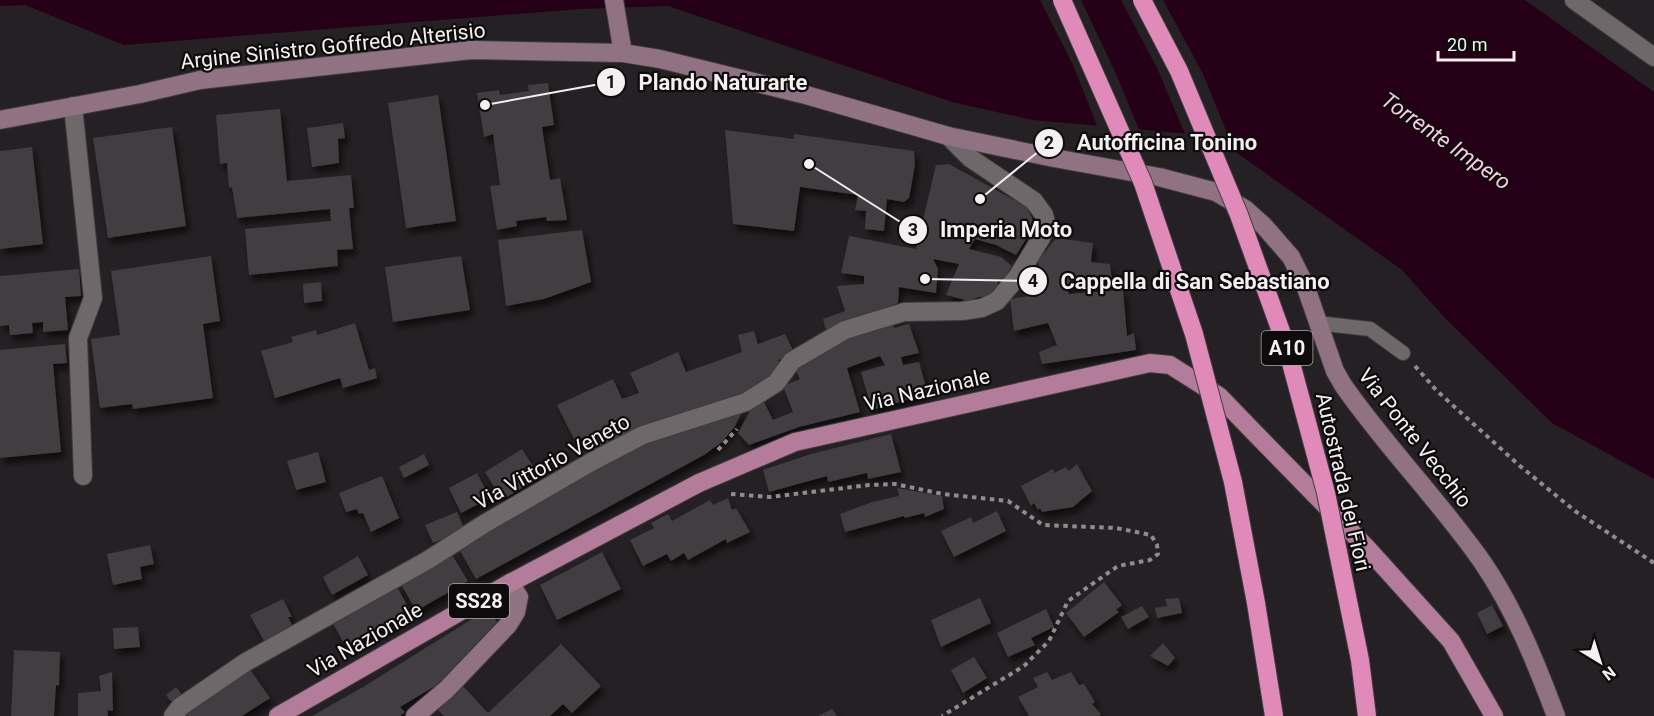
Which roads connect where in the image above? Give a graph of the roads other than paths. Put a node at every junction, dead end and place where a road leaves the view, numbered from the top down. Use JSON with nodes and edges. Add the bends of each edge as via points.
{"nodes":[{"id":1,"x":614,"y":0,"type":"edge"},
{"id":2,"x":1062,"y":0,"type":"edge"},
{"id":3,"x":1142,"y":0,"type":"edge"},
{"id":4,"x":1574,"y":0,"type":"edge"},
{"id":5,"x":623,"y":53,"type":"junction"},
{"id":6,"x":1654,"y":57,"type":"edge"},
{"id":7,"x":74,"y":106,"type":"junction"},
{"id":8,"x":0,"y":120,"type":"edge"},
{"id":9,"x":948,"y":136,"type":"junction"},
{"id":10,"x":1317,"y":322,"type":"junction"},
{"id":11,"x":1403,"y":353,"type":"road end"},
{"id":12,"x":83,"y":476,"type":"dead end"},
{"id":13,"x":510,"y":583,"type":"junction"},
{"id":14,"x":173,"y":716,"type":"edge"},
{"id":15,"x":278,"y":716,"type":"edge"},
{"id":16,"x":415,"y":716,"type":"edge"},
{"id":17,"x":1274,"y":716,"type":"edge"},
{"id":18,"x":1367,"y":716,"type":"edge"},
{"id":19,"x":1494,"y":716,"type":"edge"},
{"id":20,"x":1556,"y":716,"type":"edge"}],
"edges":[{"from":1,"to":5,"type":"main road"},
{"from":2,"to":17,"type":"highway","bridge":true,"via":[[1143,183],[1194,334],[1233,482]]},
{"from":3,"to":18,"type":"highway","name":"Autostrada dei Fiori","number":"A10","bridge":true,"via":[[1184,82],[1239,215],[1287,348],[1326,493],[1360,660]]},
{"from":4,"to":6,"type":"street"},
{"from":5,"to":7,"type":"main road","name":"Argine Sinistro Goffredo Alterisio","via":[[471,51],[200,80]]},
{"from":5,"to":9,"type":"main road","name":"Argine Sinistro Goffredo Alterisio","via":[[660,58],[806,95]]},
{"from":7,"to":8,"type":"main road","name":"Argine Sinistro Goffredo Alterisio"},
{"from":7,"to":12,"type":"street","via":[[93,298],[78,339]]},
{"from":9,"to":10,"type":"main road","name":"Via Ponte Vecchio","via":[[1159,177],[1216,192],[1245,209],[1291,258]]},
{"from":9,"to":14,"type":"street","name":"Via Vittorio Veneto","via":[[970,158],[1034,201],[1044,215],[1044,231],[1006,293],[989,305],[962,311],[904,312],[845,330],[792,361],[776,383],[742,404],[643,435],[593,461],[246,662],[180,707]]},
{"from":10,"to":11,"type":"lane","via":[[1370,329]]},
{"from":10,"to":20,"type":"main road","name":"Via Ponte Vecchio","via":[[1343,386],[1484,564],[1532,652]]},
{"from":13,"to":15,"type":"main road","name":"Via Nazionale","number":"SS28"},
{"from":13,"to":16,"type":"main road","via":[[519,597],[508,625],[446,690]]},
{"from":13,"to":19,"type":"main road","name":"Via Nazionale","number":"SS28","via":[[699,483],[795,442],[1150,363],[1170,365],[1219,396],[1367,548],[1451,641]]}]}
